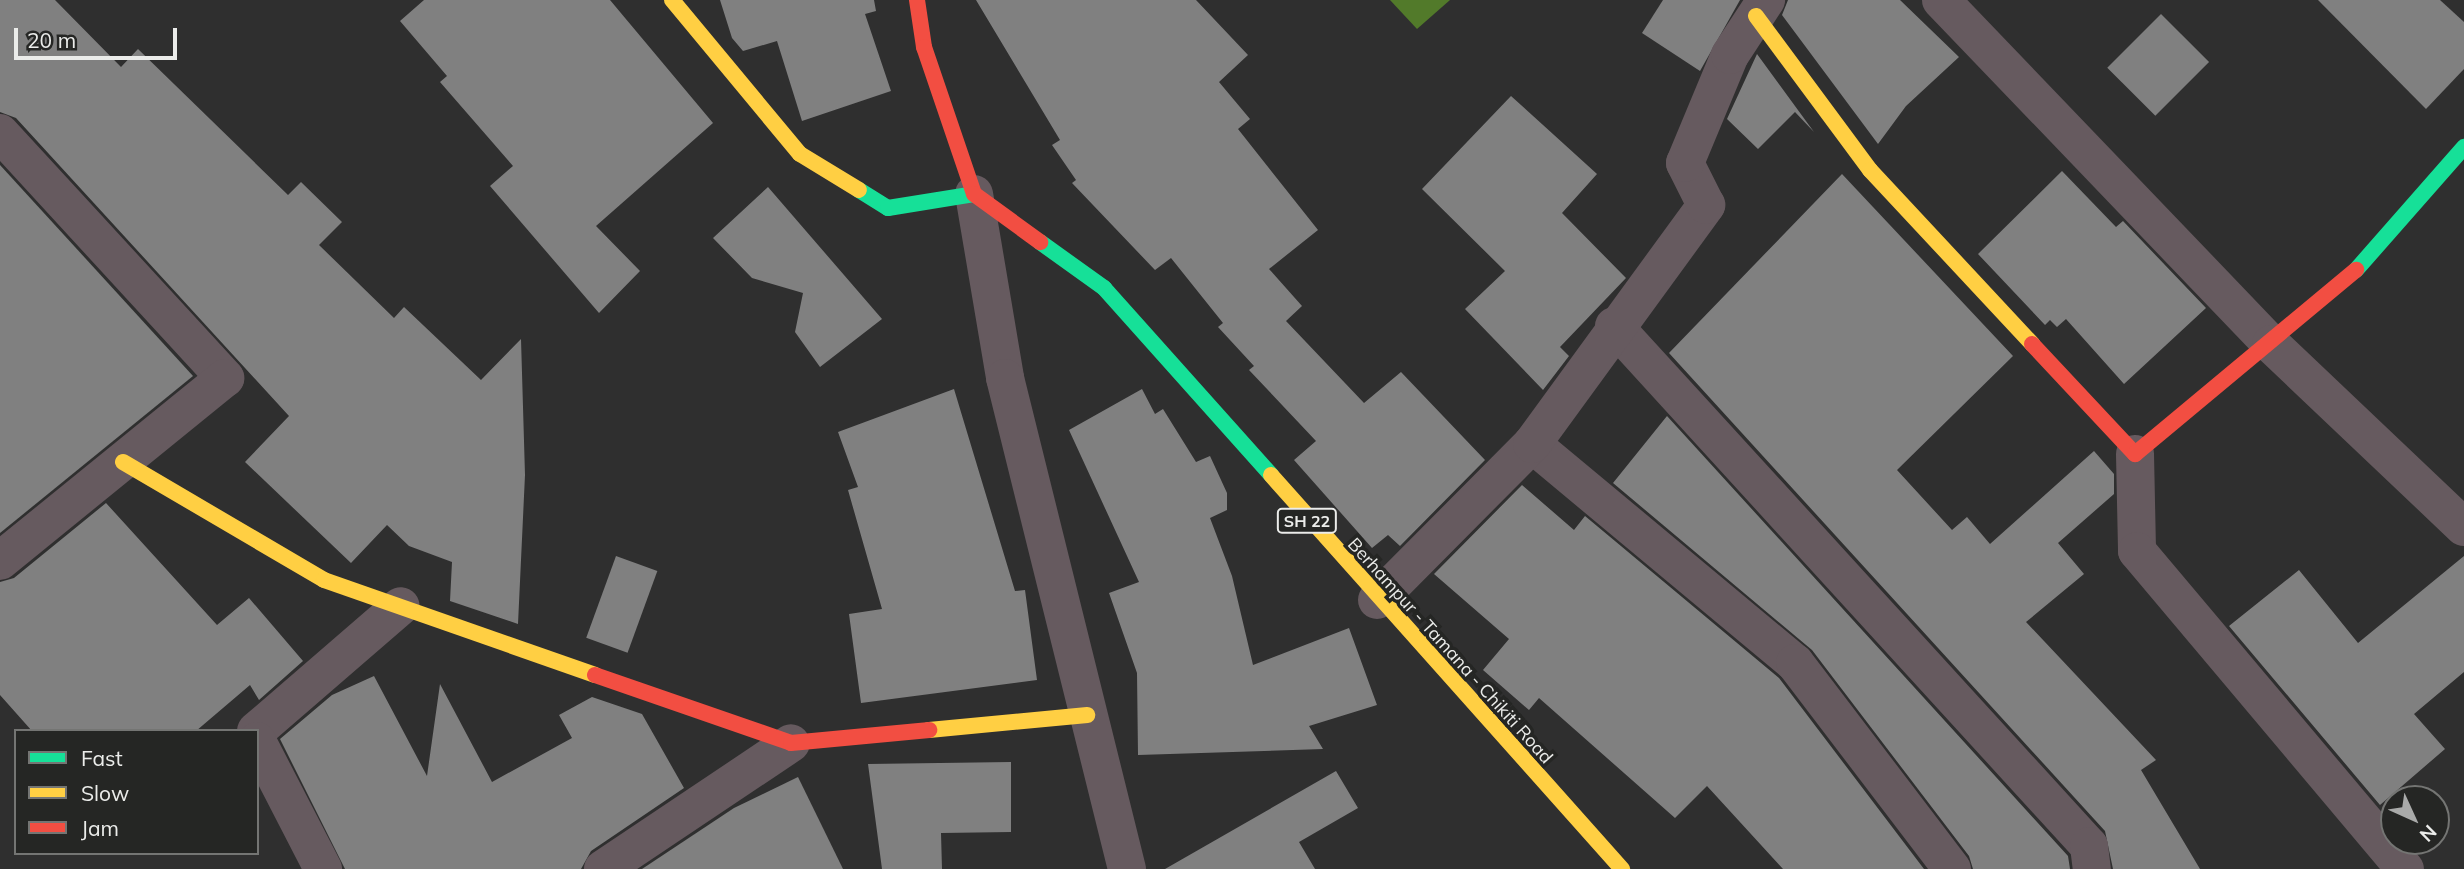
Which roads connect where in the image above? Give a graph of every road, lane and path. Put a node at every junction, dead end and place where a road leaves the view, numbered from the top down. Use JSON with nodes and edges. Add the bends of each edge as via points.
{"nodes":[{"id":1,"x":672,"y":0,"type":"edge"},
{"id":2,"x":916,"y":0,"type":"edge"},
{"id":3,"x":1941,"y":0,"type":"edge"},
{"id":4,"x":1761,"y":8,"type":"edge"},
{"id":5,"x":0,"y":133,"type":"edge"},
{"id":6,"x":2464,"y":147,"type":"edge"},
{"id":7,"x":974,"y":194,"type":"junction"},
{"id":8,"x":1614,"y":326,"type":"junction"},
{"id":9,"x":2271,"y":344,"type":"junction"},
{"id":10,"x":1532,"y":444,"type":"junction"},
{"id":11,"x":2135,"y":454,"type":"junction"},
{"id":12,"x":122,"y":462,"type":"junction"},
{"id":13,"x":2464,"y":527,"type":"edge"},
{"id":14,"x":0,"y":561,"type":"edge"},
{"id":15,"x":1377,"y":600,"type":"junction"},
{"id":16,"x":401,"y":606,"type":"junction"},
{"id":17,"x":1087,"y":715,"type":"junction"},
{"id":18,"x":258,"y":729,"type":"edge"},
{"id":19,"x":791,"y":743,"type":"junction"},
{"id":20,"x":259,"y":745,"type":"edge"},
{"id":21,"x":1113,"y":861,"type":"edge"},
{"id":22,"x":1609,"y":865,"type":"edge"},
{"id":23,"x":323,"y":869,"type":"edge"},
{"id":24,"x":603,"y":869,"type":"edge"},
{"id":25,"x":1952,"y":869,"type":"edge"},
{"id":26,"x":2092,"y":869,"type":"edge"},
{"id":27,"x":2405,"y":869,"type":"edge"}],
"edges":[{"from":1,"to":7,"type":"street","via":[[800,153],[888,208]]},
{"from":2,"to":7,"type":"street","via":[[924,47]]},
{"from":3,"to":9,"type":"street"},
{"from":4,"to":8,"type":"street","via":[[1730,55],[1685,163],[1706,205]]},
{"from":4,"to":11,"type":"street","via":[[1870,170]]},
{"from":5,"to":12,"type":"street","via":[[225,378]]},
{"from":6,"to":9,"type":"street","via":[[2343,285]]},
{"from":7,"to":15,"type":"street","name":"Berhampur - Tamana - Chikiti Road","number":"SH 22","via":[[1104,288]]},
{"from":7,"to":17,"type":"street","via":[[1005,378]]},
{"from":8,"to":10,"type":"street"},
{"from":8,"to":26,"type":"street","via":[[2089,846]]},
{"from":9,"to":11,"type":"street"},
{"from":9,"to":13,"type":"street"},
{"from":10,"to":15,"type":"street"},
{"from":10,"to":25,"type":"street","via":[[1795,663]]},
{"from":11,"to":27,"type":"street","via":[[2137,551]]},
{"from":12,"to":14,"type":"street"},
{"from":12,"to":16,"type":"street","via":[[324,580]]},
{"from":15,"to":22,"type":"street","name":"Berhampur - Tamana - Chikiti Road","number":"SH 22"},
{"from":16,"to":18,"type":"street"},
{"from":16,"to":19,"type":"street"},
{"from":17,"to":19,"type":"street"},
{"from":17,"to":21,"type":"street"},
{"from":19,"to":24,"type":"street"},
{"from":20,"to":23,"type":"street"}]}
